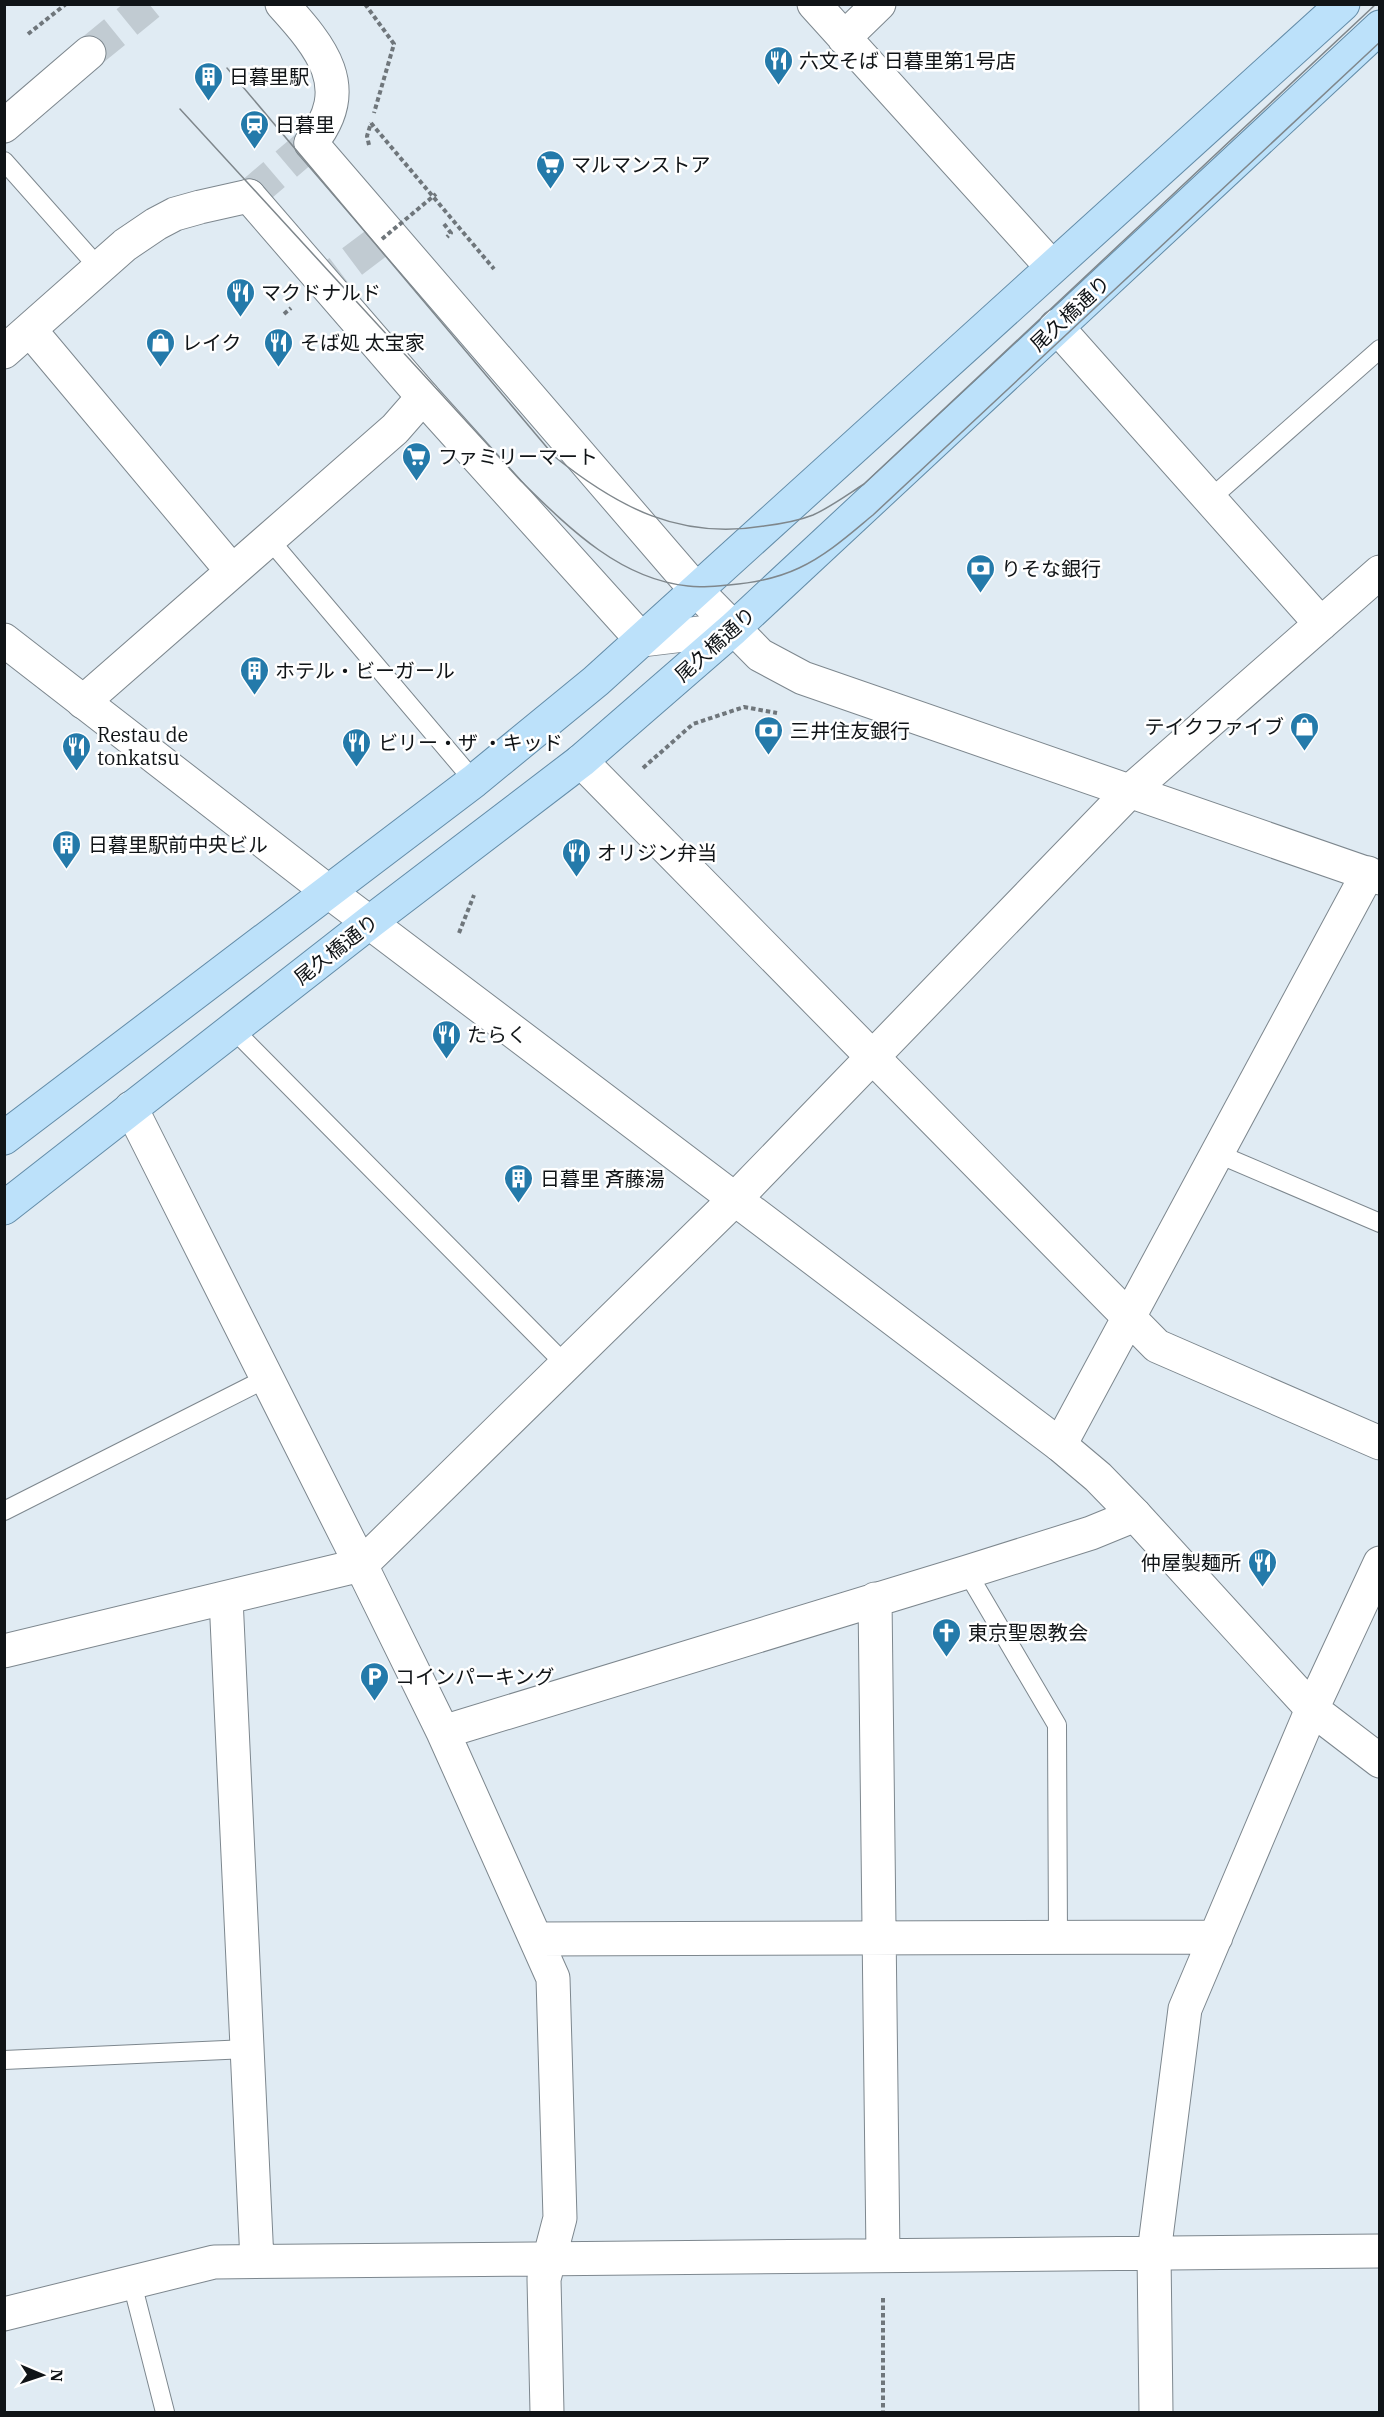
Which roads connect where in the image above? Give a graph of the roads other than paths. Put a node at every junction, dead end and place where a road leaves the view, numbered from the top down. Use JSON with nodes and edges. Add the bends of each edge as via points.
{"nodes":[{"id":1,"x":282,"y":4,"type":"edge"},
{"id":2,"x":814,"y":4,"type":"edge"},
{"id":3,"x":879,"y":4,"type":"edge"},
{"id":4,"x":1343,"y":4,"type":"edge"},
{"id":5,"x":1380,"y":27,"type":"edge"},
{"id":6,"x":844,"y":38,"type":"junction"},
{"id":7,"x":89,"y":52,"type":"tunnel mouth"},
{"id":8,"x":4,"y":126,"type":"edge"},
{"id":9,"x":4,"y":160,"type":"edge"},
{"id":10,"x":1051,"y":266,"type":"junction"},
{"id":11,"x":99,"y":268,"type":"junction"},
{"id":12,"x":1056,"y":326,"type":"junction"},
{"id":13,"x":30,"y":330,"type":"junction"},
{"id":14,"x":1380,"y":349,"type":"edge"},
{"id":15,"x":4,"y":352,"type":"edge"},
{"id":16,"x":423,"y":397,"type":"junction"},
{"id":17,"x":1210,"y":499,"type":"junction"},
{"id":18,"x":269,"y":539,"type":"junction"},
{"id":19,"x":232,"y":571,"type":"junction"},
{"id":20,"x":1380,"y":572,"type":"edge"},
{"id":21,"x":697,"y":591,"type":"junction"},
{"id":22,"x":1321,"y":624,"type":"junction"},
{"id":23,"x":733,"y":629,"type":"junction"},
{"id":24,"x":4,"y":640,"type":"edge"},
{"id":25,"x":642,"y":640,"type":"junction"},
{"id":26,"x":83,"y":702,"type":"junction"},
{"id":27,"x":580,"y":761,"type":"junction"},
{"id":28,"x":474,"y":781,"type":"junction"},
{"id":29,"x":1129,"y":792,"type":"junction"},
{"id":30,"x":1374,"y":875,"type":"edge"},
{"id":31,"x":329,"y":892,"type":"junction"},
{"id":32,"x":370,"y":922,"type":"junction"},
{"id":33,"x":233,"y":1029,"type":"junction"},
{"id":34,"x":871,"y":1058,"type":"junction"},
{"id":35,"x":131,"y":1108,"type":"junction"},
{"id":36,"x":4,"y":1138,"type":"edge"},
{"id":37,"x":1216,"y":1153,"type":"junction"},
{"id":38,"x":735,"y":1199,"type":"junction"},
{"id":39,"x":4,"y":1208,"type":"edge"},
{"id":40,"x":1380,"y":1223,"type":"edge"},
{"id":41,"x":1127,"y":1316,"type":"junction"},
{"id":42,"x":566,"y":1365,"type":"junction"},
{"id":43,"x":267,"y":1378,"type":"junction"},
{"id":44,"x":1380,"y":1443,"type":"edge"},
{"id":45,"x":1059,"y":1445,"type":"junction"},
{"id":46,"x":4,"y":1510,"type":"edge"},
{"id":47,"x":1135,"y":1515,"type":"junction"},
{"id":48,"x":1380,"y":1563,"type":"edge"},
{"id":49,"x":361,"y":1565,"type":"junction"},
{"id":50,"x":967,"y":1572,"type":"junction"},
{"id":51,"x":226,"y":1598,"type":"junction"},
{"id":52,"x":875,"y":1599,"type":"junction"},
{"id":53,"x":4,"y":1651,"type":"edge"},
{"id":54,"x":1312,"y":1708,"type":"junction"},
{"id":55,"x":443,"y":1732,"type":"junction"},
{"id":56,"x":1380,"y":1761,"type":"edge"},
{"id":57,"x":1216,"y":1937,"type":"junction"},
{"id":58,"x":1058,"y":1938,"type":"junction"},
{"id":59,"x":878,"y":1939,"type":"junction"},
{"id":60,"x":536,"y":1940,"type":"junction"},
{"id":61,"x":248,"y":2049,"type":"junction"},
{"id":62,"x":4,"y":2060,"type":"edge"},
{"id":63,"x":1380,"y":2251,"type":"edge"},
{"id":64,"x":1154,"y":2253,"type":"junction"},
{"id":65,"x":883,"y":2255,"type":"junction"},
{"id":66,"x":551,"y":2257,"type":"junction"},
{"id":67,"x":257,"y":2261,"type":"junction"},
{"id":68,"x":132,"y":2283,"type":"junction"},
{"id":69,"x":4,"y":2314,"type":"edge"},
{"id":70,"x":165,"y":2412,"type":"edge"},
{"id":71,"x":546,"y":2412,"type":"edge"},
{"id":72,"x":1156,"y":2412,"type":"edge"}],
"edges":[{"from":1,"to":21,"type":"street","via":[[312,38],[332,79],[331,109],[311,143]]},
{"from":2,"to":6,"type":"street"},
{"from":3,"to":6,"type":"street"},
{"from":4,"to":10,"type":"main road"},
{"from":5,"to":12,"type":"main road","name":"尾久橋通り"},
{"from":6,"to":10,"type":"street"},
{"from":7,"to":8,"type":"street"},
{"from":9,"to":11,"type":"lane"},
{"from":10,"to":21,"type":"main road"},
{"from":11,"to":13,"type":"street"},
{"from":11,"to":16,"type":"street","via":[[125,245],[175,214],[249,196]]},
{"from":12,"to":17,"type":"street"},
{"from":12,"to":23,"type":"main road","name":"尾久橋通り"},
{"from":13,"to":15,"type":"street"},
{"from":13,"to":19,"type":"street"},
{"from":14,"to":17,"type":"lane"},
{"from":16,"to":18,"type":"street","via":[[395,429]]},
{"from":16,"to":25,"type":"street"},
{"from":17,"to":22,"type":"street"},
{"from":18,"to":19,"type":"street"},
{"from":18,"to":28,"type":"lane"},
{"from":19,"to":26,"type":"street"},
{"from":20,"to":22,"type":"street"},
{"from":21,"to":23,"type":"street"},
{"from":21,"to":25,"type":"main road"},
{"from":22,"to":29,"type":"street"},
{"from":23,"to":25,"type":"street"},
{"from":23,"to":27,"type":"main road","name":"尾久橋通り"},
{"from":23,"to":29,"type":"street","via":[[760,655],[803,678]]},
{"from":24,"to":26,"type":"street"},
{"from":25,"to":28,"type":"main road"},
{"from":26,"to":31,"type":"street"},
{"from":27,"to":32,"type":"main road","name":"尾久橋通り"},
{"from":27,"to":34,"type":"street"},
{"from":28,"to":31,"type":"main road"},
{"from":29,"to":30,"type":"street"},
{"from":29,"to":34,"type":"street"},
{"from":30,"to":37,"type":"street"},
{"from":31,"to":32,"type":"street"},
{"from":31,"to":36,"type":"main road"},
{"from":32,"to":33,"type":"main road","name":"尾久橋通り"},
{"from":32,"to":38,"type":"street"},
{"from":33,"to":35,"type":"main road","name":"尾久橋通り"},
{"from":33,"to":42,"type":"lane"},
{"from":34,"to":38,"type":"street"},
{"from":34,"to":41,"type":"street"},
{"from":35,"to":39,"type":"main road","name":"尾久橋通り"},
{"from":35,"to":43,"type":"street"},
{"from":37,"to":40,"type":"lane"},
{"from":37,"to":41,"type":"street"},
{"from":38,"to":42,"type":"street"},
{"from":38,"to":45,"type":"street"},
{"from":41,"to":44,"type":"street","via":[[1157,1346]]},
{"from":41,"to":45,"type":"street"},
{"from":42,"to":49,"type":"street"},
{"from":43,"to":46,"type":"lane"},
{"from":43,"to":49,"type":"street"},
{"from":45,"to":47,"type":"street"},
{"from":47,"to":50,"type":"street"},
{"from":47,"to":54,"type":"street"},
{"from":48,"to":54,"type":"street"},
{"from":49,"to":51,"type":"street"},
{"from":49,"to":55,"type":"street"},
{"from":50,"to":52,"type":"street"},
{"from":50,"to":58,"type":"lane","via":[[1057,1725]]},
{"from":51,"to":53,"type":"street"},
{"from":51,"to":61,"type":"street"},
{"from":52,"to":55,"type":"street"},
{"from":52,"to":59,"type":"street"},
{"from":54,"to":56,"type":"street"},
{"from":54,"to":57,"type":"street"},
{"from":55,"to":60,"type":"street"},
{"from":57,"to":58,"type":"street"},
{"from":57,"to":64,"type":"street","via":[[1185,2009]]},
{"from":58,"to":59,"type":"street"},
{"from":59,"to":60,"type":"street"},
{"from":59,"to":65,"type":"street"},
{"from":60,"to":66,"type":"street","via":[[553,1978],[560,2218]]},
{"from":61,"to":62,"type":"lane"},
{"from":61,"to":67,"type":"street"},
{"from":63,"to":64,"type":"street"},
{"from":64,"to":65,"type":"street"},
{"from":64,"to":72,"type":"street"},
{"from":65,"to":66,"type":"street"},
{"from":66,"to":67,"type":"street"},
{"from":66,"to":71,"type":"street","via":[[544,2279]]},
{"from":67,"to":68,"type":"street","via":[[214,2262]]},
{"from":68,"to":69,"type":"street"},
{"from":68,"to":70,"type":"lane"}]}
